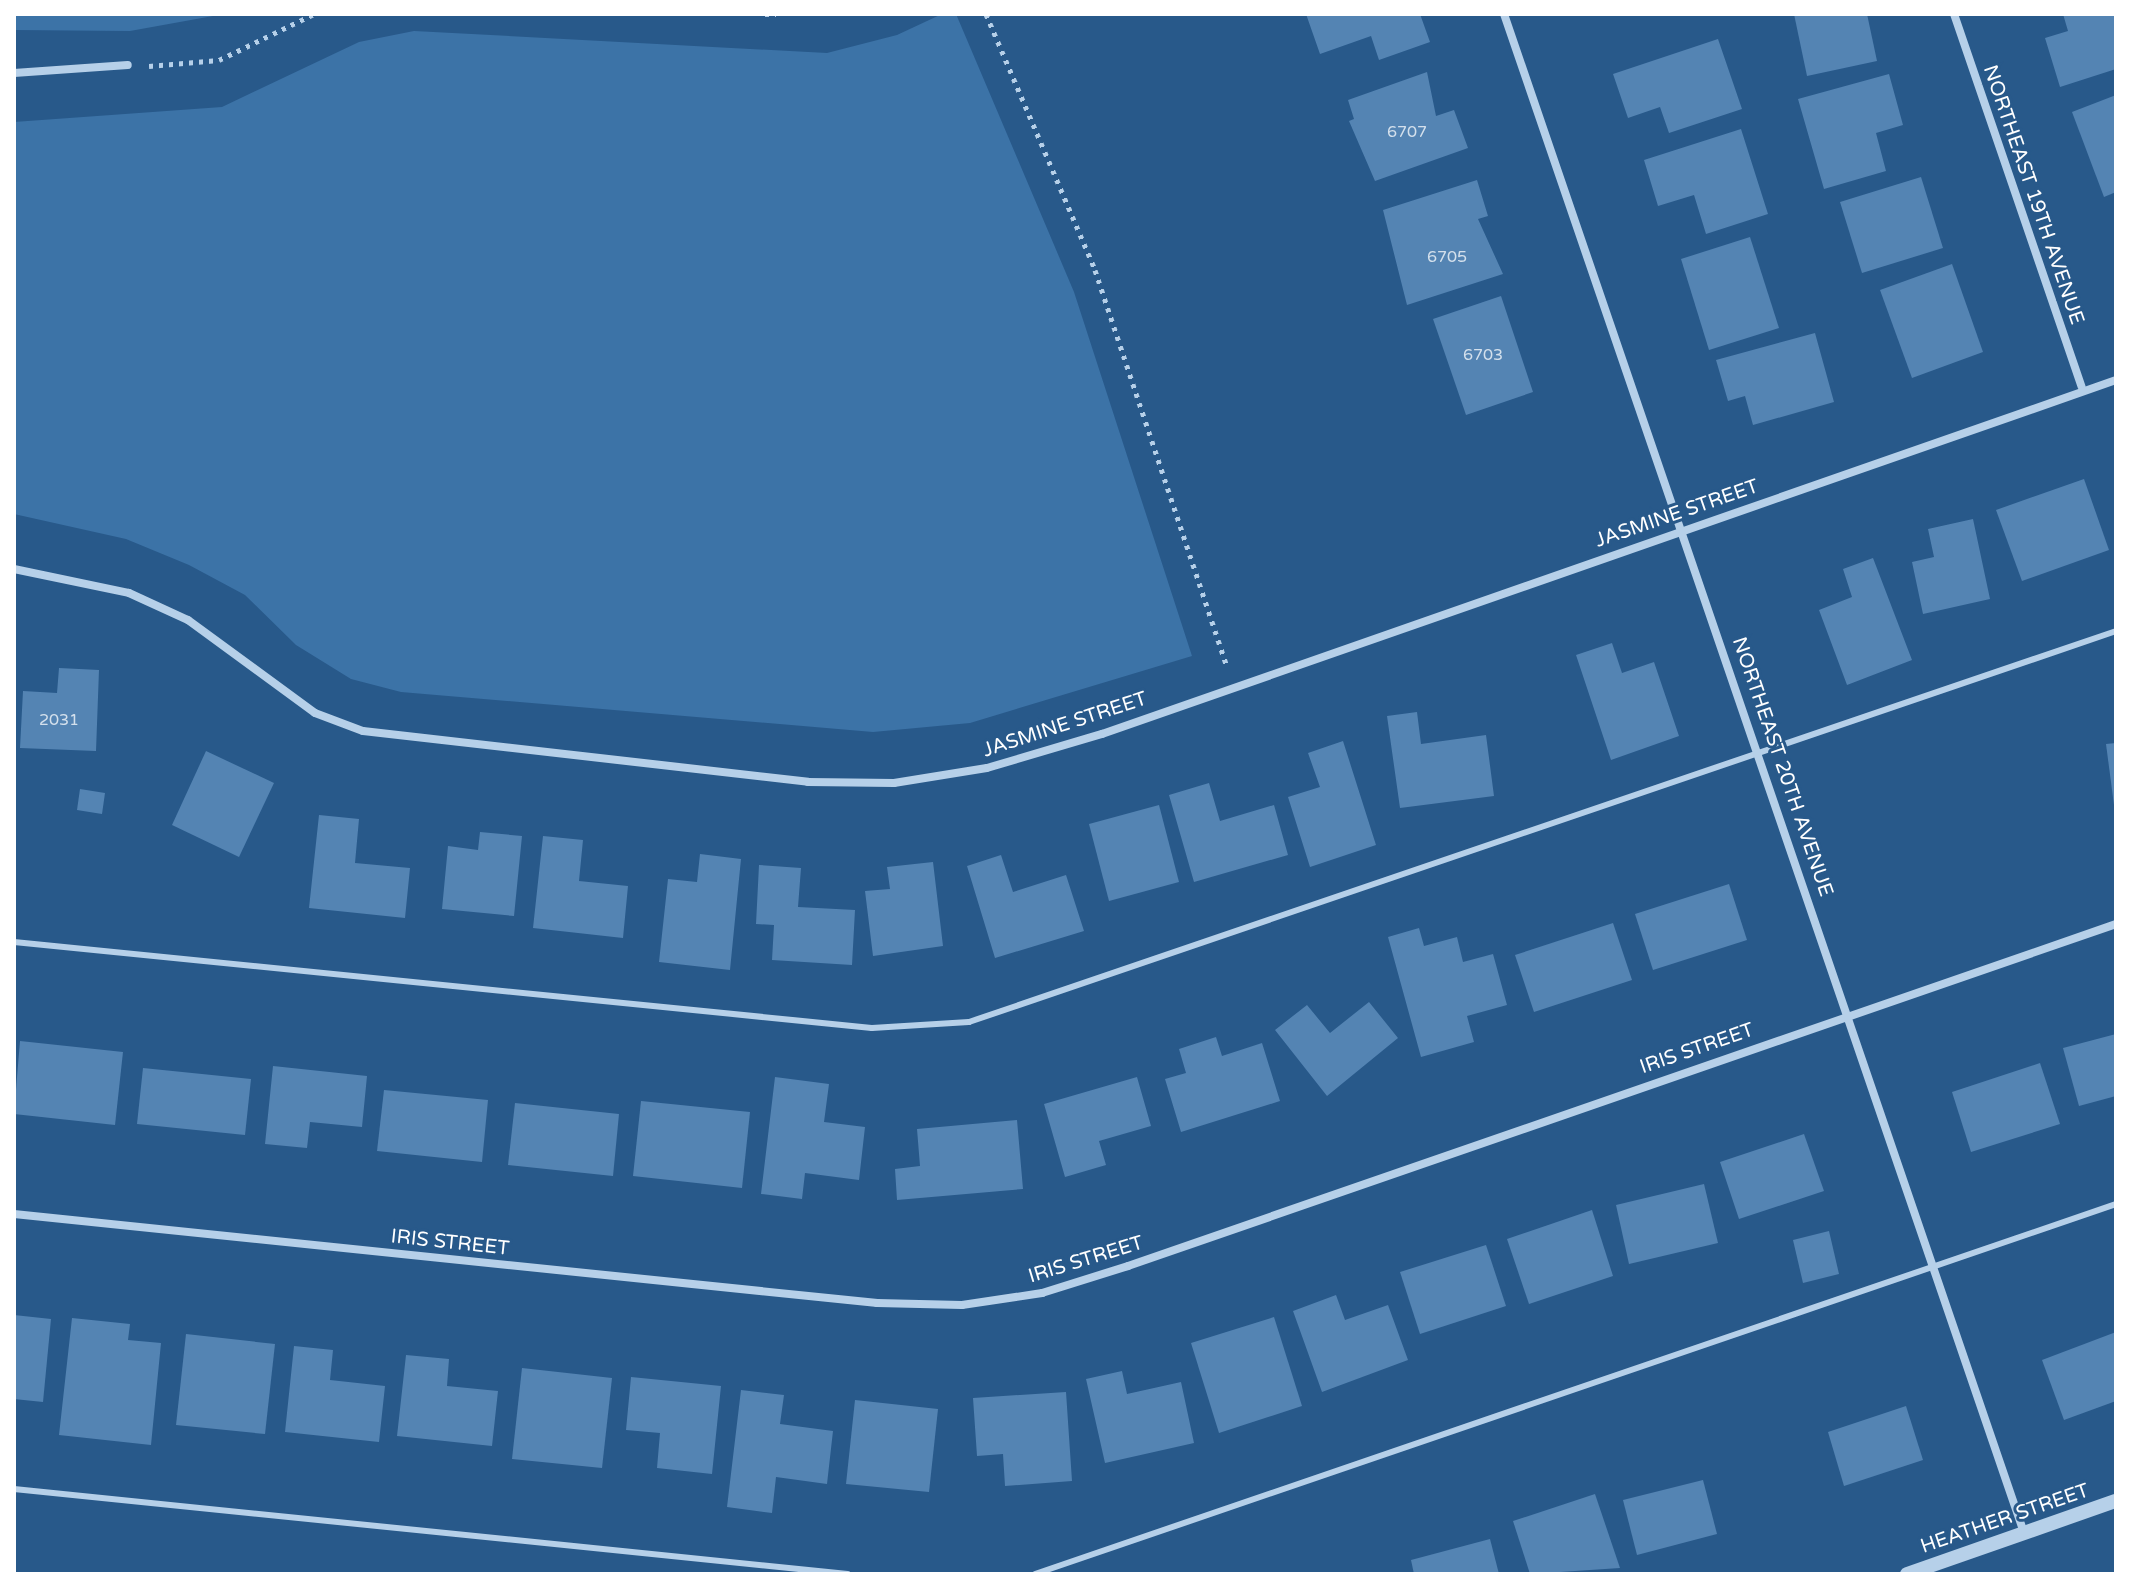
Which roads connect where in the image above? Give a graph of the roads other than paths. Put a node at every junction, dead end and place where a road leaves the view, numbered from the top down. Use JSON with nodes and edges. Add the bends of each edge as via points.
{"nodes":[{"id":1,"x":1504,"y":14,"type":"edge"},
{"id":2,"x":1954,"y":14,"type":"edge"},
{"id":3,"x":128,"y":65,"type":"road end"},
{"id":4,"x":14,"y":73,"type":"edge"},
{"id":5,"x":2116,"y":380,"type":"edge"},
{"id":6,"x":2082,"y":387,"type":"junction"},
{"id":7,"x":1685,"y":529,"type":"junction"},
{"id":8,"x":14,"y":569,"type":"edge"},
{"id":9,"x":2116,"y":631,"type":"edge"},
{"id":10,"x":1760,"y":748,"type":"junction"},
{"id":11,"x":2116,"y":924,"type":"edge"},
{"id":12,"x":14,"y":942,"type":"edge"},
{"id":13,"x":1848,"y":1013,"type":"junction"},
{"id":14,"x":2116,"y":1204,"type":"edge"},
{"id":15,"x":14,"y":1214,"type":"edge"},
{"id":16,"x":1939,"y":1270,"type":"junction"},
{"id":17,"x":14,"y":1489,"type":"edge"},
{"id":18,"x":2116,"y":1501,"type":"edge"},
{"id":19,"x":2024,"y":1533,"type":"junction"},
{"id":20,"x":848,"y":1574,"type":"edge"},
{"id":21,"x":1035,"y":1574,"type":"edge"},
{"id":22,"x":1907,"y":1574,"type":"edge"}],
"edges":[{"from":1,"to":7,"type":"street","name":"NORTHEAST 20TH AVENUE"},
{"from":2,"to":6,"type":"street","name":"NORTHEAST 19TH AVENUE"},
{"from":3,"to":4,"type":"street"},
{"from":5,"to":6,"type":"street","name":"JASMINE STREET"},
{"from":6,"to":7,"type":"street","name":"JASMINE STREET"},
{"from":7,"to":8,"type":"street","name":"JASMINE STREET","via":[[987,768],[894,783],[808,782],[363,731],[315,713],[188,620],[129,593]]},
{"from":7,"to":10,"type":"street","name":"NORTHEAST 20TH AVENUE"},
{"from":9,"to":10,"type":"lane"},
{"from":10,"to":12,"type":"lane","via":[[969,1022],[872,1028]]},
{"from":10,"to":13,"type":"street","name":"NORTHEAST 20TH AVENUE"},
{"from":11,"to":13,"type":"street","name":"IRIS STREET"},
{"from":13,"to":15,"type":"street","name":"IRIS STREET","via":[[1128,1266],[1042,1293],[962,1305],[877,1303]]},
{"from":13,"to":16,"type":"street","name":"NORTHEAST 20TH AVENUE"},
{"from":14,"to":16,"type":"lane"},
{"from":16,"to":19,"type":"street","name":"NORTHEAST 20TH AVENUE"},
{"from":16,"to":21,"type":"lane"},
{"from":17,"to":20,"type":"lane"},
{"from":18,"to":19,"type":"street","name":"HEATHER STREET"},
{"from":19,"to":22,"type":"street","name":"HEATHER STREET"}]}
